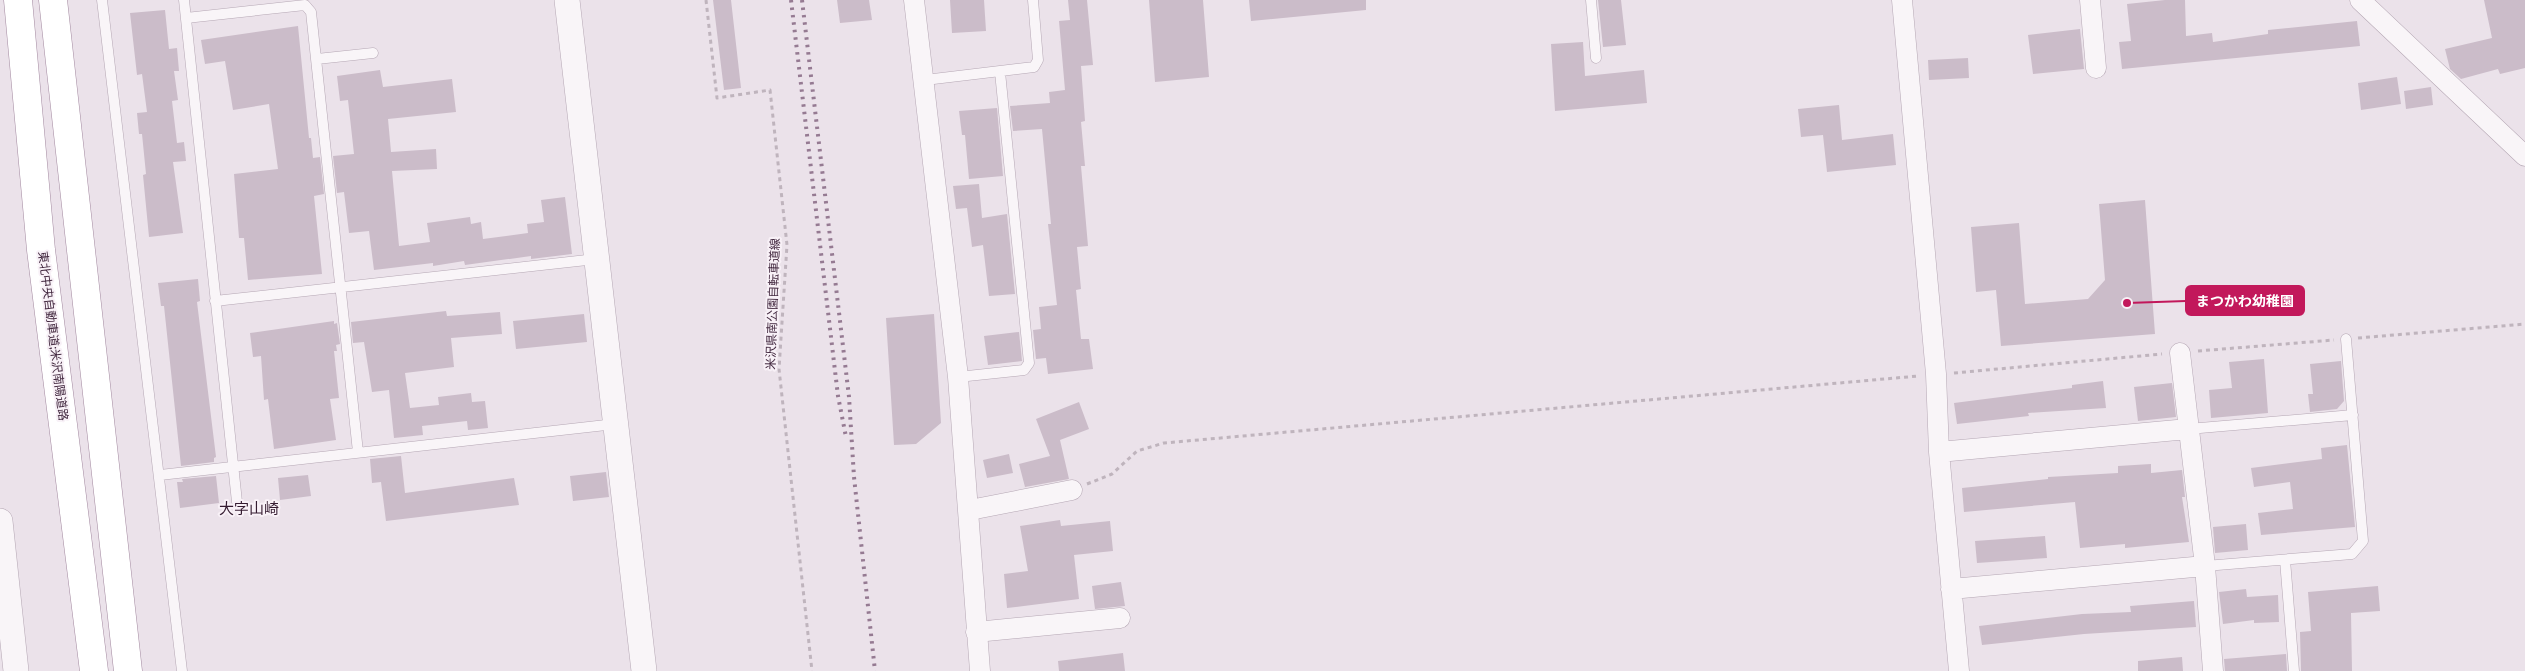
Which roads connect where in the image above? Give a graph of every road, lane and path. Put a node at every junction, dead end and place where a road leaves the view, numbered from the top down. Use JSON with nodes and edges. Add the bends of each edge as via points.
{"nodes":[{"id":1,"x":18,"y":0,"type":"edge"},
{"id":2,"x":53,"y":0,"type":"edge"},
{"id":3,"x":102,"y":0,"type":"edge"},
{"id":4,"x":184,"y":0,"type":"edge"},
{"id":5,"x":567,"y":0,"type":"edge"},
{"id":6,"x":706,"y":0,"type":"edge"},
{"id":7,"x":914,"y":0,"type":"edge"},
{"id":8,"x":1033,"y":0,"type":"edge"},
{"id":9,"x":1591,"y":0,"type":"edge"},
{"id":10,"x":1902,"y":0,"type":"edge"},
{"id":11,"x":2090,"y":0,"type":"edge"},
{"id":12,"x":2360,"y":0,"type":"edge"},
{"id":13,"x":186,"y":18,"type":"junction"},
{"id":14,"x":372,"y":53,"type":"dead end"},
{"id":15,"x":1596,"y":58,"type":"dead end"},
{"id":16,"x":317,"y":59,"type":"junction"},
{"id":17,"x":2096,"y":68,"type":"dead end"},
{"id":18,"x":1000,"y":72,"type":"junction"},
{"id":19,"x":924,"y":80,"type":"junction"},
{"id":20,"x":2525,"y":156,"type":"edge"},
{"id":21,"x":596,"y":259,"type":"junction"},
{"id":22,"x":341,"y":287,"type":"junction"},
{"id":23,"x":215,"y":301,"type":"junction"},
{"id":24,"x":2525,"y":324,"type":"edge"},
{"id":25,"x":2346,"y":339,"type":"junction"},
{"id":26,"x":2180,"y":353,"type":"junction"},
{"id":27,"x":1936,"y":374,"type":"junction"},
{"id":28,"x":958,"y":377,"type":"junction"},
{"id":29,"x":2353,"y":415,"type":"junction"},
{"id":30,"x":616,"y":424,"type":"junction"},
{"id":31,"x":2188,"y":429,"type":"junction"},
{"id":32,"x":358,"y":452,"type":"junction"},
{"id":33,"x":1939,"y":452,"type":"junction"},
{"id":34,"x":233,"y":466,"type":"junction"},
{"id":35,"x":160,"y":475,"type":"junction"},
{"id":36,"x":1072,"y":490,"type":"joint"},
{"id":37,"x":238,"y":502,"type":"dead end"},
{"id":38,"x":970,"y":510,"type":"junction"},
{"id":39,"x":0,"y":521,"type":"edge"},
{"id":40,"x":2285,"y":560,"type":"junction"},
{"id":41,"x":2205,"y":566,"type":"junction"},
{"id":42,"x":1952,"y":589,"type":"junction"},
{"id":43,"x":1120,"y":618,"type":"dead end"},
{"id":44,"x":976,"y":632,"type":"junction"},
{"id":45,"x":16,"y":671,"type":"edge"},
{"id":46,"x":94,"y":671,"type":"edge"},
{"id":47,"x":128,"y":671,"type":"edge"},
{"id":48,"x":182,"y":671,"type":"edge"},
{"id":49,"x":644,"y":671,"type":"edge"},
{"id":50,"x":812,"y":671,"type":"edge"},
{"id":51,"x":980,"y":671,"type":"edge"},
{"id":52,"x":1959,"y":671,"type":"edge"},
{"id":53,"x":2214,"y":671,"type":"edge"},
{"id":54,"x":2294,"y":671,"type":"edge"}],
"edges":[{"from":1,"to":46,"type":"highway","name":"東北中央自動車道;米沢南陽道路","via":[[41,250]]},
{"from":2,"to":47,"type":"highway"},
{"from":3,"to":35,"type":"lane"},
{"from":4,"to":13,"type":"lane"},
{"from":5,"to":21,"type":"street"},
{"from":6,"to":50,"type":"path","name":"米沢県南公園自転車道線","via":[[717,98],[770,90],[787,245],[779,369]]},
{"from":7,"to":19,"type":"street"},
{"from":8,"to":18,"type":"lane","via":[[1038,60],[1034,67]]},
{"from":9,"to":15,"type":"lane"},
{"from":10,"to":27,"type":"street"},
{"from":11,"to":17,"type":"street"},
{"from":12,"to":20,"type":"street"},
{"from":13,"to":16,"type":"lane","via":[[305,5],[311,12]]},
{"from":13,"to":23,"type":"lane"},
{"from":14,"to":16,"type":"lane"},
{"from":16,"to":22,"type":"lane"},
{"from":18,"to":19,"type":"lane"},
{"from":18,"to":28,"type":"lane","via":[[1029,363],[1024,370]]},
{"from":19,"to":28,"type":"street"},
{"from":21,"to":22,"type":"lane"},
{"from":21,"to":30,"type":"street"},
{"from":22,"to":23,"type":"lane"},
{"from":22,"to":32,"type":"lane"},
{"from":23,"to":34,"type":"lane"},
{"from":24,"to":25,"type":"path"},
{"from":25,"to":26,"type":"path"},
{"from":25,"to":29,"type":"lane"},
{"from":26,"to":27,"type":"path"},
{"from":26,"to":31,"type":"street"},
{"from":27,"to":33,"type":"street"},
{"from":27,"to":36,"type":"path","via":[[1164,443],[1137,450],[1112,474]]},
{"from":28,"to":38,"type":"street"},
{"from":29,"to":31,"type":"lane"},
{"from":29,"to":40,"type":"lane","via":[[2363,542],[2352,554]]},
{"from":30,"to":32,"type":"lane"},
{"from":30,"to":49,"type":"street"},
{"from":31,"to":33,"type":"street"},
{"from":31,"to":41,"type":"street"},
{"from":32,"to":34,"type":"lane"},
{"from":33,"to":42,"type":"street"},
{"from":34,"to":35,"type":"lane"},
{"from":34,"to":37,"type":"lane"},
{"from":35,"to":48,"type":"lane"},
{"from":36,"to":38,"type":"street"},
{"from":38,"to":44,"type":"street"},
{"from":39,"to":45,"type":"street"},
{"from":40,"to":41,"type":"lane"},
{"from":40,"to":54,"type":"lane"},
{"from":41,"to":42,"type":"street"},
{"from":41,"to":53,"type":"street"},
{"from":42,"to":52,"type":"street"},
{"from":43,"to":44,"type":"street"},
{"from":44,"to":51,"type":"street"}]}
